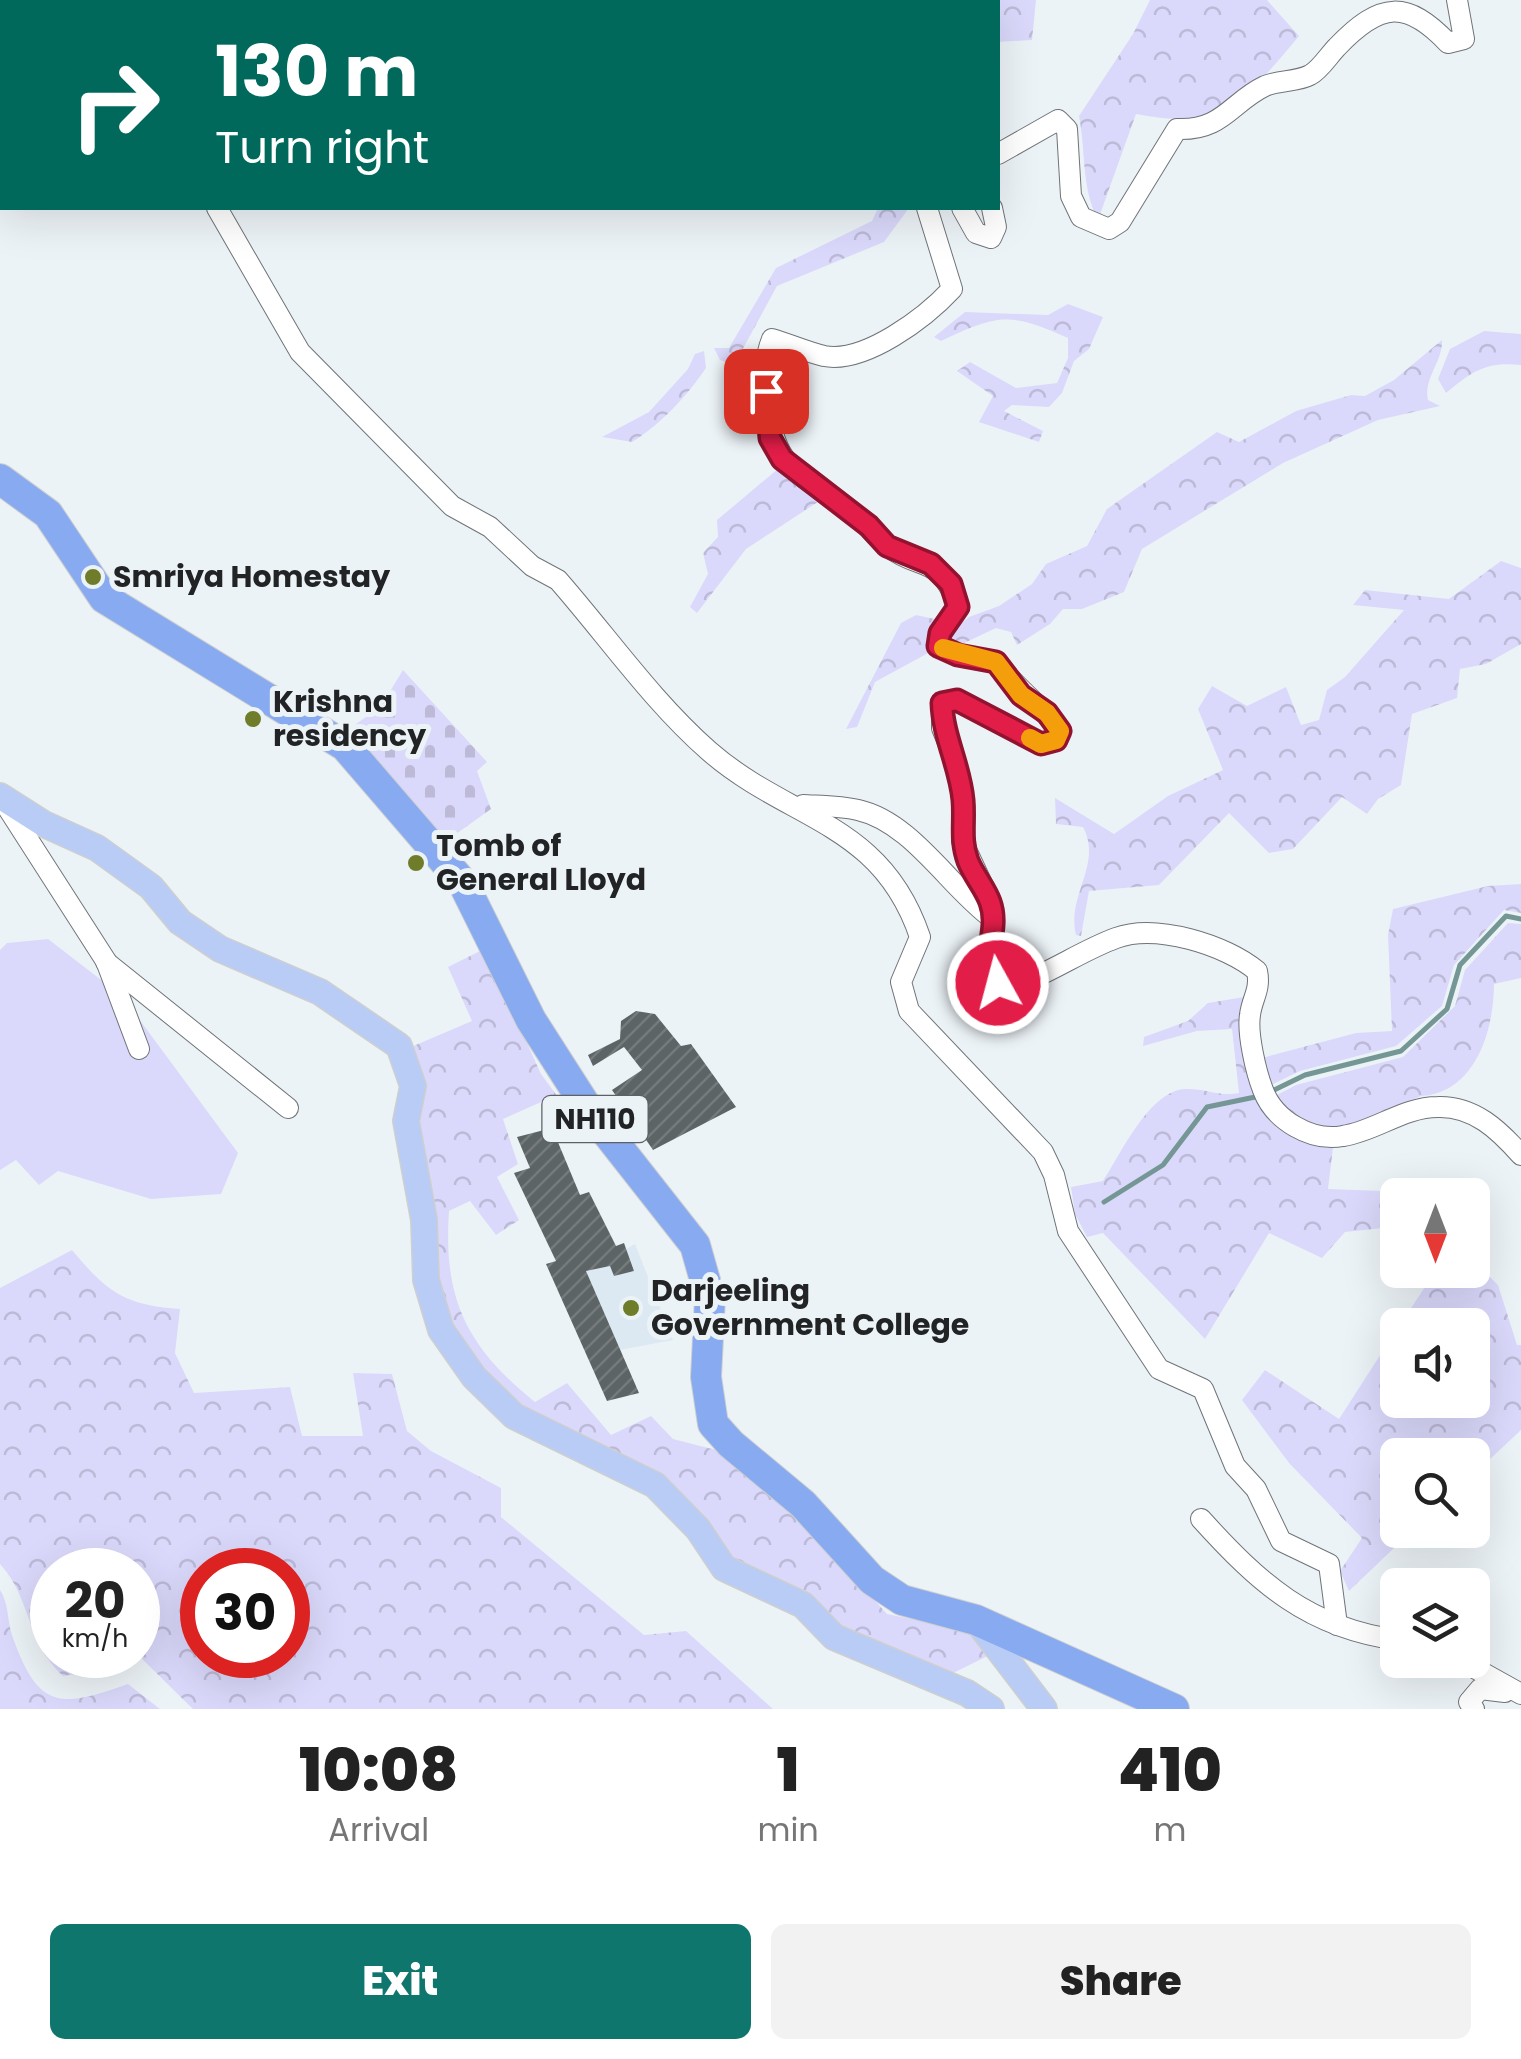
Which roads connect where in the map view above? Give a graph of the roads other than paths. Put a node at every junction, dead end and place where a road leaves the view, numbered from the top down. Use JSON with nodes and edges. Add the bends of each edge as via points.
{"nodes":[{"id":1,"x":1457,"y":0,"type":"edge"},
{"id":2,"x":1000,"y":153,"type":"edge"},
{"id":3,"x":218,"y":210,"type":"edge"},
{"id":4,"x":928,"y":210,"type":"edge"},
{"id":5,"x":963,"y":210,"type":"edge"},
{"id":6,"x":992,"y":210,"type":"edge"},
{"id":7,"x":0,"y":479,"type":"edge"},
{"id":8,"x":0,"y":796,"type":"edge"},
{"id":9,"x":786,"y":804,"type":"junction"},
{"id":10,"x":993,"y":919,"type":"junction"},
{"id":11,"x":106,"y":962,"type":"junction"},
{"id":12,"x":138,"y":1048,"type":"dead end"},
{"id":13,"x":288,"y":1108,"type":"dead end"},
{"id":14,"x":1521,"y":1155,"type":"edge"},
{"id":15,"x":1200,"y":1519,"type":"dead end"},
{"id":16,"x":976,"y":1620,"type":"junction"},
{"id":17,"x":1337,"y":1625,"type":"junction"},
{"id":18,"x":1380,"y":1637,"type":"edge"},
{"id":19,"x":1490,"y":1678,"type":"edge"},
{"id":20,"x":1521,"y":1696,"type":"edge"},
{"id":21,"x":992,"y":1709,"type":"edge"},
{"id":22,"x":1044,"y":1709,"type":"edge"},
{"id":23,"x":1174,"y":1709,"type":"edge"},
{"id":24,"x":1474,"y":1709,"type":"edge"}],
"edges":[{"from":1,"to":2,"type":"street","via":[[1464,39],[1448,43],[1427,16],[1410,7],[1390,9],[1358,24],[1312,74],[1264,86],[1226,117],[1194,130],[1177,129],[1110,230],[1081,216],[1072,196],[1067,129],[1058,120]]},
{"from":3,"to":9,"type":"street","via":[[300,352],[380,437],[452,506],[558,580],[710,752]]},
{"from":4,"to":10,"type":"street","via":[[952,289],[897,335],[846,354],[828,357],[772,339],[765,358],[770,438],[782,459],[887,546],[931,564],[951,584],[958,607],[938,646],[996,662],[1060,731],[1056,740],[1041,744],[957,700],[942,703],[942,728],[963,801],[962,841]]},
{"from":5,"to":6,"type":"street","via":[[976,233],[991,238]]},
{"from":7,"to":16,"type":"highway","number":"NH110","via":[[48,514],[104,598],[345,746],[463,883],[531,1020],[588,1109],[695,1245],[710,1298],[706,1378],[713,1424],[803,1504],[872,1580],[902,1600]]},
{"from":8,"to":11,"type":"street"},
{"from":8,"to":21,"type":"main road","via":[[97,848],[152,887],[180,922],[220,948],[320,992],[399,1046],[413,1086],[406,1121],[424,1220],[426,1280],[441,1330],[474,1377],[514,1416],[655,1486],[698,1529],[724,1568],[803,1605],[834,1637]]},
{"from":9,"to":10,"type":"street","via":[[860,810],[884,822]]},
{"from":9,"to":17,"type":"street","via":[[818,816],[868,850],[885,872],[920,937],[901,982],[909,1011],[1043,1152],[1068,1232],[1158,1369],[1203,1389],[1235,1466],[1256,1489],[1281,1541],[1329,1564]]},
{"from":10,"to":14,"type":"street","via":[[988,970],[1008,987],[1119,936],[1184,939],[1240,956],[1258,971],[1250,1014],[1262,1088],[1292,1126],[1342,1136],[1441,1106],[1474,1114]]},
{"from":11,"to":12,"type":"street"},
{"from":11,"to":13,"type":"street"},
{"from":15,"to":17,"type":"street","via":[[1290,1605]]},
{"from":16,"to":22,"type":"main road"},
{"from":16,"to":23,"type":"highway","number":"NH110"},
{"from":17,"to":18,"type":"street"},
{"from":19,"to":20,"type":"street"},
{"from":20,"to":24,"type":"street","via":[[1480,1689],[1469,1702]]}]}
